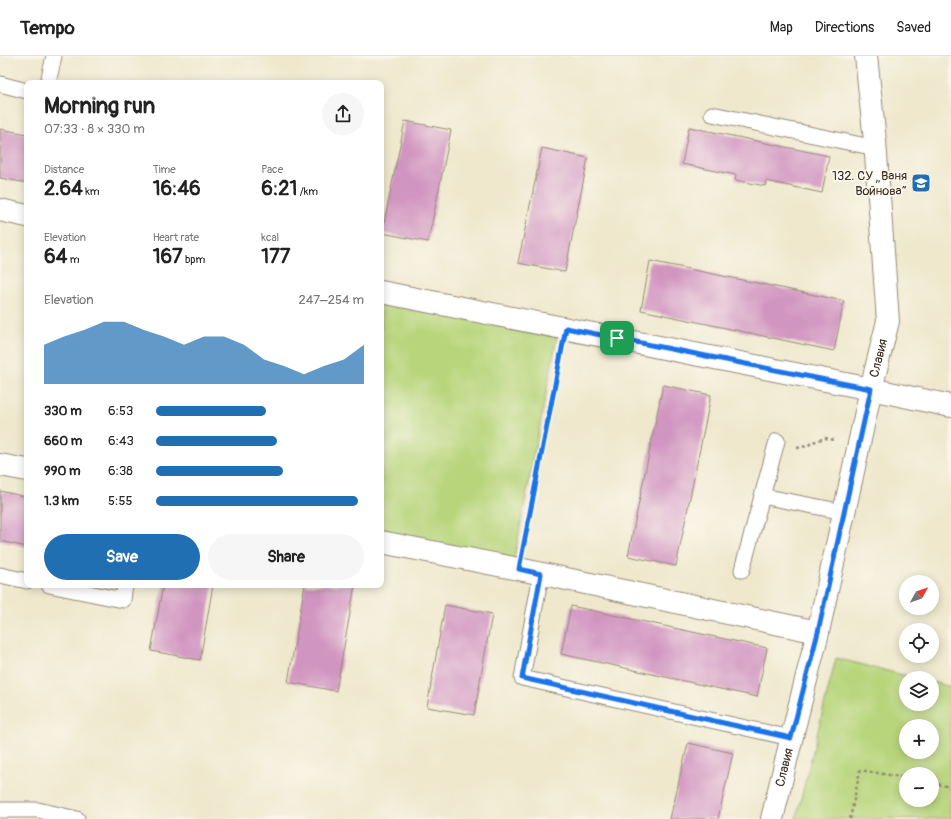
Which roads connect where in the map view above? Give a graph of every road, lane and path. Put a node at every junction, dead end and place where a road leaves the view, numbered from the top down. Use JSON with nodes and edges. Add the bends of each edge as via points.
{"nodes":[{"id":1,"x":54,"y":56,"type":"edge"},
{"id":2,"x":866,"y":56,"type":"edge"},
{"id":3,"x":49,"y":80,"type":"edge"},
{"id":4,"x":0,"y":84,"type":"edge"},
{"id":5,"x":24,"y":90,"type":"edge"},
{"id":6,"x":712,"y":114,"type":"dead end"},
{"id":7,"x":876,"y":148,"type":"junction"},
{"id":8,"x":0,"y":210,"type":"edge"},
{"id":9,"x":24,"y":215,"type":"edge"},
{"id":10,"x":384,"y":293,"type":"edge"},
{"id":11,"x":566,"y":328,"type":"junction"},
{"id":12,"x":871,"y":389,"type":"junction"},
{"id":13,"x":951,"y":406,"type":"edge"},
{"id":14,"x":861,"y":435,"type":"junction"},
{"id":15,"x":776,"y":447,"type":"joint"},
{"id":16,"x":0,"y":465,"type":"edge"},
{"id":17,"x":24,"y":469,"type":"edge"},
{"id":18,"x":762,"y":496,"type":"junction"},
{"id":19,"x":844,"y":512,"type":"junction"},
{"id":20,"x":384,"y":543,"type":"edge"},
{"id":21,"x":519,"y":569,"type":"junction"},
{"id":22,"x":742,"y":570,"type":"dead end"},
{"id":23,"x":541,"y":574,"type":"junction"},
{"id":24,"x":0,"y":575,"type":"edge"},
{"id":25,"x":24,"y":580,"type":"edge"},
{"id":26,"x":64,"y":588,"type":"edge"},
{"id":27,"x":124,"y":588,"type":"edge"},
{"id":28,"x":818,"y":632,"type":"junction"},
{"id":29,"x":791,"y":738,"type":"junction"},
{"id":30,"x":899,"y":777,"type":"edge"},
{"id":31,"x":939,"y":784,"type":"edge"},
{"id":32,"x":951,"y":787,"type":"edge"},
{"id":33,"x":0,"y":810,"type":"edge"},
{"id":34,"x":78,"y":819,"type":"edge"},
{"id":35,"x":772,"y":819,"type":"edge"},
{"id":36,"x":850,"y":819,"type":"edge"}],
"edges":[{"from":1,"to":3,"type":"lane"},
{"from":2,"to":7,"type":"street","name":"Славия"},
{"from":4,"to":5,"type":"lane"},
{"from":6,"to":7,"type":"lane"},
{"from":7,"to":12,"type":"street","name":"Славия","via":[[888,321]]},
{"from":8,"to":9,"type":"street"},
{"from":10,"to":11,"type":"street"},
{"from":11,"to":12,"type":"street"},
{"from":11,"to":21,"type":"path"},
{"from":12,"to":13,"type":"street"},
{"from":12,"to":14,"type":"street","name":"Славия"},
{"from":14,"to":15,"type":"path","via":[[837,440],[825,438],[805,446]]},
{"from":14,"to":19,"type":"street","name":"Славия"},
{"from":15,"to":18,"type":"lane"},
{"from":16,"to":17,"type":"street"},
{"from":18,"to":19,"type":"lane"},
{"from":18,"to":22,"type":"lane"},
{"from":19,"to":28,"type":"street","name":"Славия"},
{"from":20,"to":21,"type":"street"},
{"from":21,"to":23,"type":"street"},
{"from":23,"to":28,"type":"street"},
{"from":23,"to":29,"type":"lane","via":[[522,678]]},
{"from":24,"to":25,"type":"lane"},
{"from":26,"to":27,"type":"lane","via":[[122,600]]},
{"from":28,"to":29,"type":"street","name":"Славия"},
{"from":29,"to":35,"type":"street","name":"Славия"},
{"from":30,"to":36,"type":"path","via":[[860,770]]},
{"from":31,"to":32,"type":"path"},
{"from":33,"to":34,"type":"lane","via":[[38,810]]}]}
